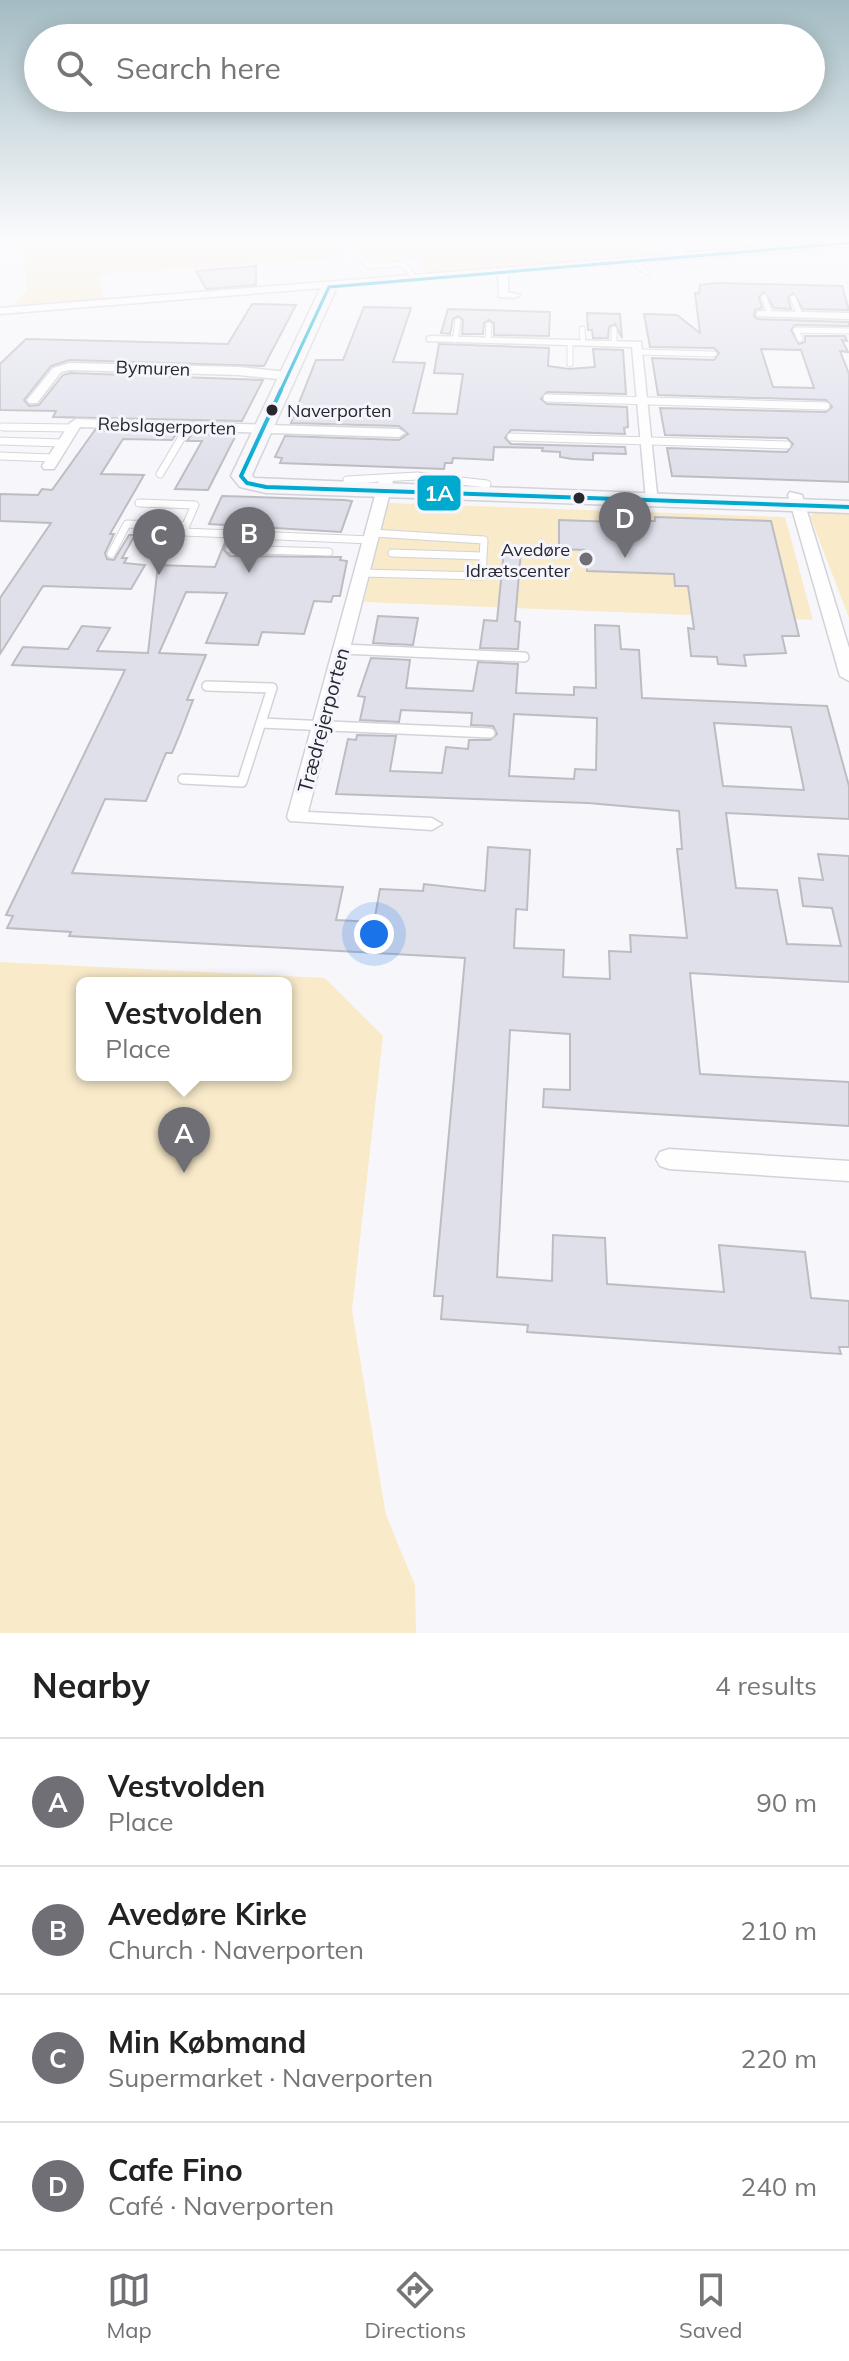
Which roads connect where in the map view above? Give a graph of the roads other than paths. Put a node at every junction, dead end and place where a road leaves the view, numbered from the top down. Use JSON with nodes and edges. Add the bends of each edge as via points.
{"nodes":[{"id":1,"x":316,"y":314,"type":"edge"},
{"id":2,"x":773,"y":314,"type":"edge"},
{"id":3,"x":800,"y":315,"type":"joint"},
{"id":4,"x":849,"y":316,"type":"edge"},
{"id":5,"x":458,"y":321,"type":"dead end"},
{"id":6,"x":489,"y":325,"type":"dead end"},
{"id":7,"x":582,"y":329,"type":"dead end"},
{"id":8,"x":614,"y":329,"type":"dead end"},
{"id":9,"x":849,"y":331,"type":"edge"},
{"id":10,"x":431,"y":339,"type":"dead end"},
{"id":11,"x":800,"y":339,"type":"dead end"},
{"id":12,"x":455,"y":340,"type":"junction"},
{"id":13,"x":488,"y":340,"type":"junction"},
{"id":14,"x":570,"y":342,"type":"junction"},
{"id":15,"x":583,"y":343,"type":"junction"},
{"id":16,"x":614,"y":344,"type":"junction"},
{"id":17,"x":638,"y":352,"type":"junction"},
{"id":18,"x":714,"y":354,"type":"dead end"},
{"id":19,"x":570,"y":364,"type":"dead end"},
{"id":20,"x":288,"y":376,"type":"junction"},
{"id":21,"x":547,"y":398,"type":"dead end"},
{"id":22,"x":33,"y":400,"type":"dead end"},
{"id":23,"x":643,"y":401,"type":"junction"},
{"id":24,"x":826,"y":406,"type":"dead end"},
{"id":25,"x":3,"y":427,"type":"dead end"},
{"id":26,"x":188,"y":427,"type":"junction"},
{"id":27,"x":73,"y":428,"type":"junction"},
{"id":28,"x":262,"y":429,"type":"junction"},
{"id":29,"x":399,"y":433,"type":"dead end"},
{"id":30,"x":511,"y":437,"type":"dead end"},
{"id":31,"x":0,"y":441,"type":"edge"},
{"id":32,"x":647,"y":441,"type":"junction"},
{"id":33,"x":63,"y":443,"type":"junction"},
{"id":34,"x":787,"y":445,"type":"dead end"},
{"id":35,"x":0,"y":456,"type":"edge"},
{"id":36,"x":51,"y":462,"type":"joint"},
{"id":37,"x":245,"y":468,"type":"junction"},
{"id":38,"x":160,"y":474,"type":"dead end"},
{"id":39,"x":347,"y":480,"type":"junction"},
{"id":40,"x":487,"y":484,"type":"junction"},
{"id":41,"x":385,"y":486,"type":"junction"},
{"id":42,"x":652,"y":495,"type":"junction"},
{"id":43,"x":849,"y":496,"type":"edge"},
{"id":44,"x":797,"y":500,"type":"junction"},
{"id":45,"x":139,"y":503,"type":"dead end"},
{"id":46,"x":849,"y":507,"type":"edge"},
{"id":47,"x":186,"y":526,"type":"junction"},
{"id":48,"x":236,"y":534,"type":"junction"},
{"id":49,"x":372,"y":536,"type":"junction"},
{"id":50,"x":329,"y":552,"type":"dead end"},
{"id":51,"x":392,"y":553,"type":"dead end"},
{"id":52,"x":111,"y":554,"type":"dead end"},
{"id":53,"x":483,"y":556,"type":"junction"},
{"id":54,"x":362,"y":573,"type":"junction"},
{"id":55,"x":342,"y":649,"type":"junction"},
{"id":56,"x":524,"y":657,"type":"dead end"},
{"id":57,"x":849,"y":676,"type":"edge"},
{"id":58,"x":207,"y":686,"type":"dead end"},
{"id":59,"x":261,"y":723,"type":"junction"},
{"id":60,"x":322,"y":725,"type":"junction"},
{"id":61,"x":490,"y":733,"type":"dead end"},
{"id":62,"x":183,"y":779,"type":"dead end"},
{"id":63,"x":432,"y":824,"type":"dead end"},
{"id":64,"x":669,"y":1159,"type":"dead end"},
{"id":65,"x":849,"y":1171,"type":"edge"}],
"edges":[{"from":1,"to":20,"type":"street","name":"Rebslagerporten"},
{"from":2,"to":3,"type":"street"},
{"from":3,"to":4,"type":"street"},
{"from":5,"to":12,"type":"lane"},
{"from":6,"to":13,"type":"lane"},
{"from":7,"to":15,"type":"lane"},
{"from":8,"to":16,"type":"lane"},
{"from":9,"to":11,"type":"lane","via":[[796,330]]},
{"from":10,"to":12,"type":"street"},
{"from":12,"to":13,"type":"street"},
{"from":13,"to":14,"type":"street"},
{"from":14,"to":15,"type":"street"},
{"from":14,"to":19,"type":"lane"},
{"from":15,"to":16,"type":"street"},
{"from":16,"to":17,"type":"street","via":[[637,344]]},
{"from":17,"to":18,"type":"lane"},
{"from":17,"to":23,"type":"street"},
{"from":20,"to":22,"type":"street","name":"Bymuren","via":[[69,366],[57,370]]},
{"from":20,"to":28,"type":"street","name":"Rebslagerporten"},
{"from":21,"to":23,"type":"lane"},
{"from":23,"to":24,"type":"lane"},
{"from":23,"to":32,"type":"street"},
{"from":25,"to":27,"type":"lane"},
{"from":26,"to":27,"type":"street","name":"Rebslagerporten","via":[[76,423]]},
{"from":26,"to":28,"type":"street","name":"Rebslagerporten"},
{"from":26,"to":38,"type":"lane"},
{"from":27,"to":33,"type":"street","name":"Rebslagerporten"},
{"from":28,"to":29,"type":"street","name":"Rebslagerporten"},
{"from":28,"to":37,"type":"street","name":"Rebslagerporten"},
{"from":30,"to":32,"type":"lane"},
{"from":31,"to":33,"type":"lane"},
{"from":32,"to":34,"type":"lane"},
{"from":32,"to":42,"type":"street"},
{"from":33,"to":36,"type":"street","name":"Rebslagerporten"},
{"from":35,"to":36,"type":"lane"},
{"from":37,"to":39,"type":"street","via":[[263,477]]},
{"from":37,"to":41,"type":"street","via":[[242,478],[258,486]]},
{"from":39,"to":40,"type":"lane","via":[[410,475]]},
{"from":39,"to":41,"type":"street"},
{"from":40,"to":41,"type":"street"},
{"from":40,"to":42,"type":"street"},
{"from":41,"to":42,"type":"street"},
{"from":41,"to":49,"type":"street","name":"Trædrejerporten"},
{"from":42,"to":44,"type":"street"},
{"from":43,"to":44,"type":"street"},
{"from":44,"to":46,"type":"street"},
{"from":44,"to":57,"type":"street"},
{"from":45,"to":47,"type":"lane","via":[[195,505]]},
{"from":47,"to":48,"type":"lane","via":[[183,532]]},
{"from":47,"to":52,"type":"lane","via":[[127,524]]},
{"from":48,"to":49,"type":"lane"},
{"from":48,"to":50,"type":"lane","via":[[230,549]]},
{"from":49,"to":53,"type":"lane","via":[[472,537],[484,540]]},
{"from":49,"to":54,"type":"street","name":"Trædrejerporten"},
{"from":51,"to":53,"type":"lane"},
{"from":53,"to":54,"type":"lane","via":[[482,576]]},
{"from":54,"to":55,"type":"street","name":"Trædrejerporten"},
{"from":55,"to":56,"type":"lane"},
{"from":55,"to":60,"type":"street","name":"Trædrejerporten"},
{"from":58,"to":59,"type":"lane","via":[[272,688]]},
{"from":59,"to":60,"type":"lane"},
{"from":59,"to":62,"type":"lane","via":[[242,782]]},
{"from":60,"to":61,"type":"lane"},
{"from":60,"to":63,"type":"street","name":"Trædrejerporten","via":[[297,817]]},
{"from":64,"to":65,"type":"street"}]}
